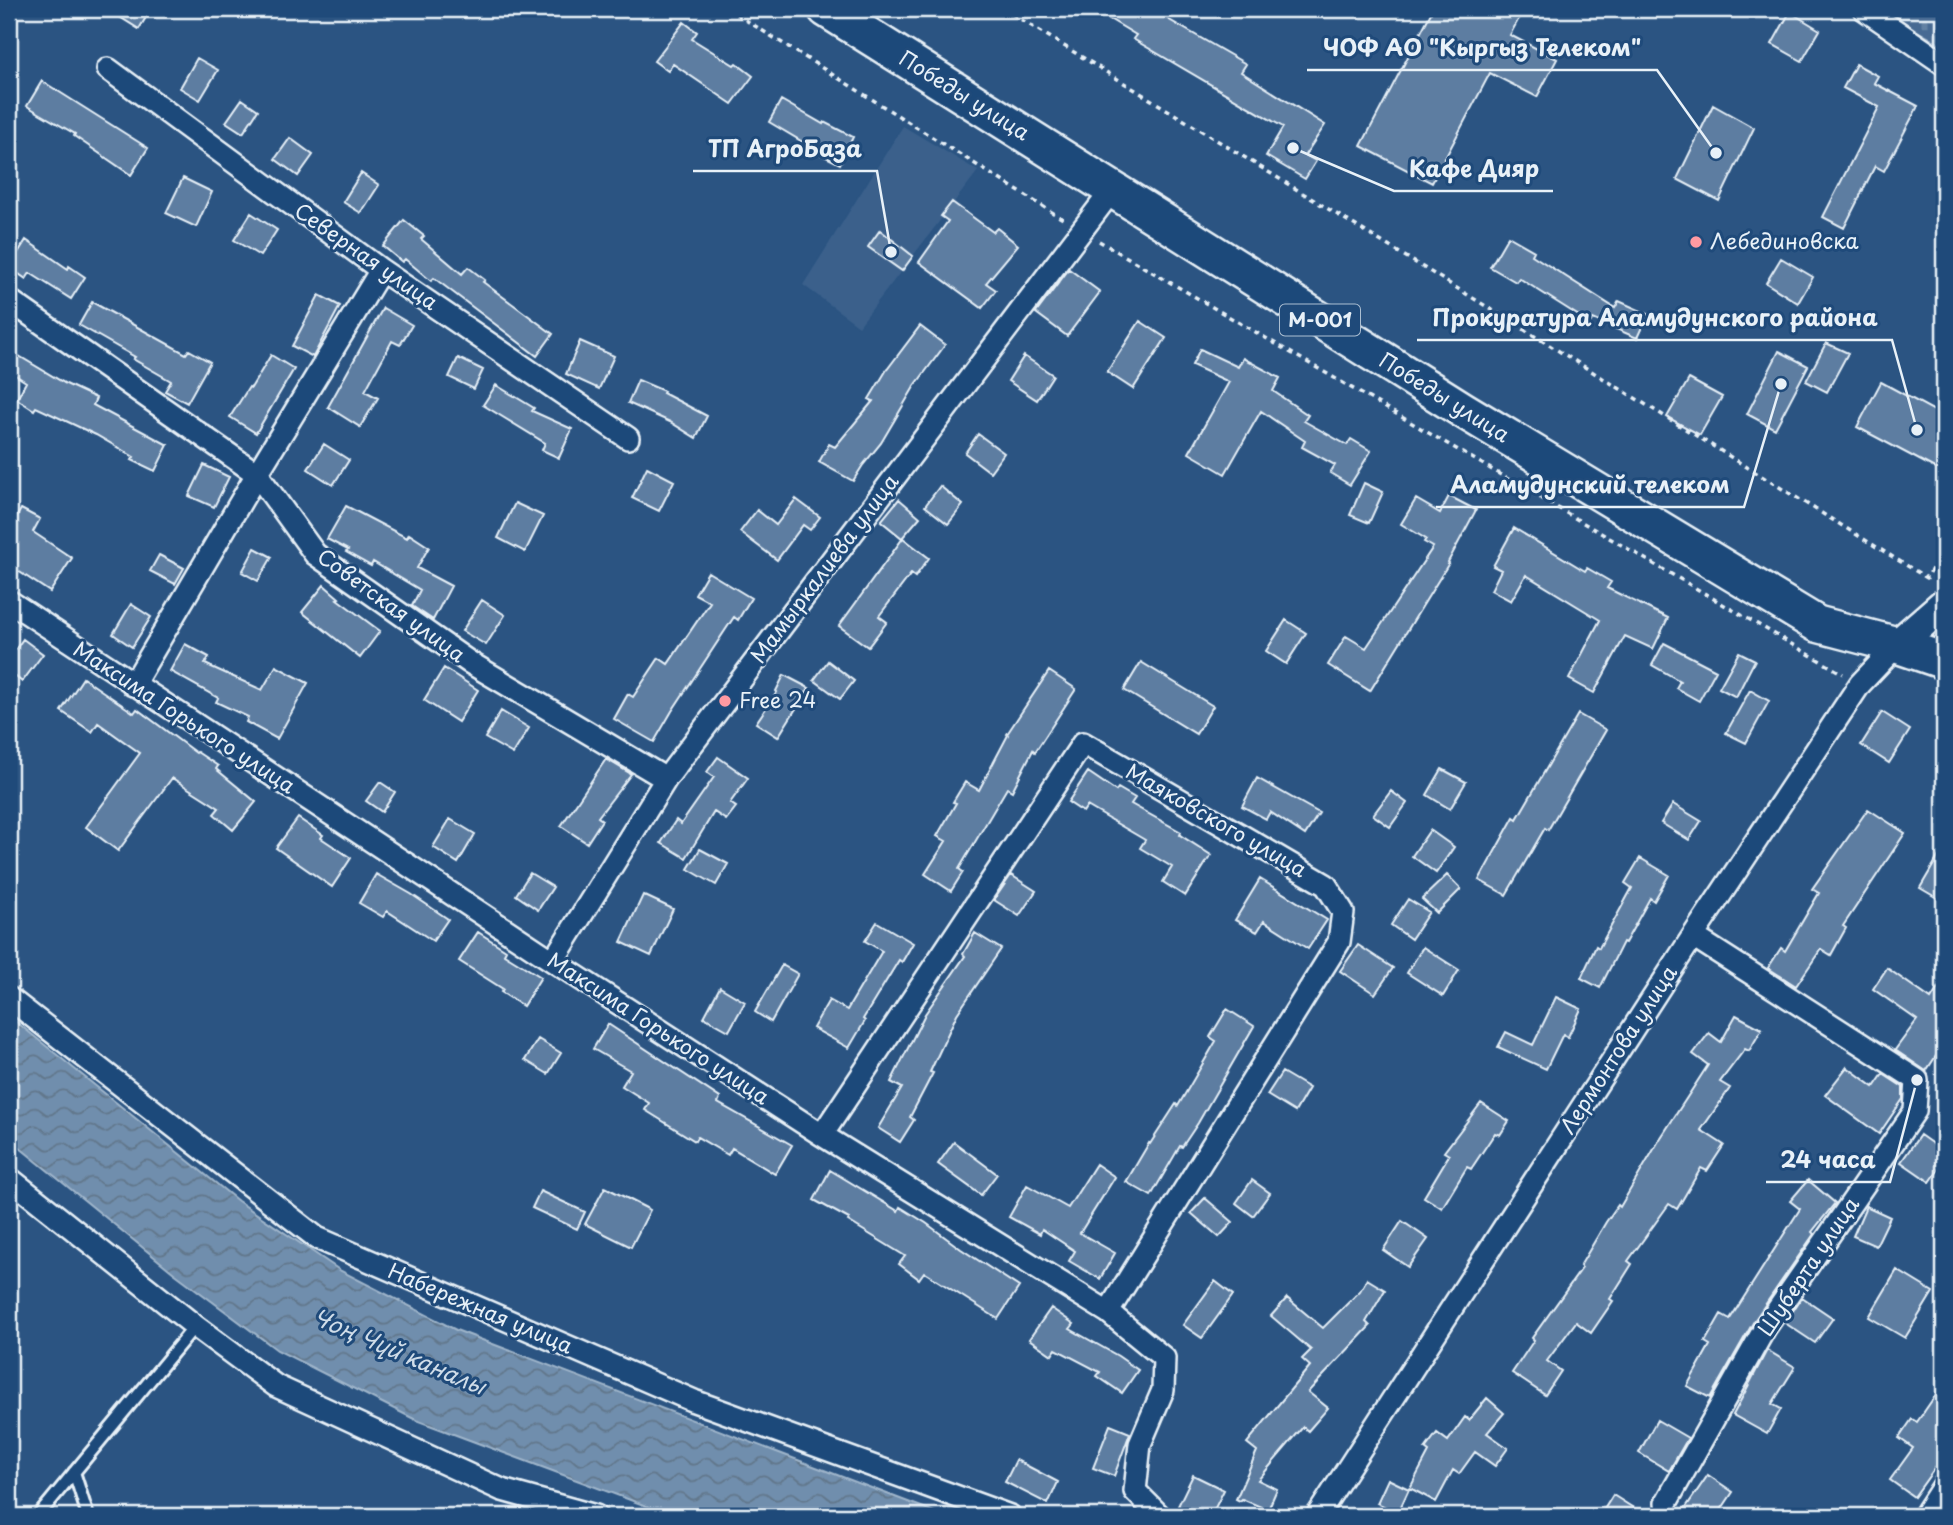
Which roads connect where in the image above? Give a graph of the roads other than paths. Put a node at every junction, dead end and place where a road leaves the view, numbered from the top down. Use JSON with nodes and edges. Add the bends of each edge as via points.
{"nodes":[{"id":1,"x":826,"y":9,"type":"edge"},
{"id":2,"x":1864,"y":9,"type":"edge"},
{"id":3,"x":1944,"y":64,"type":"edge"},
{"id":4,"x":108,"y":69,"type":"dead end"},
{"id":5,"x":1113,"y":189,"type":"junction"},
{"id":6,"x":381,"y":270,"type":"junction"},
{"id":7,"x":9,"y":300,"type":"edge"},
{"id":8,"x":628,"y":438,"type":"dead end"},
{"id":9,"x":257,"y":474,"type":"junction"},
{"id":10,"x":9,"y":601,"type":"edge"},
{"id":11,"x":1944,"y":604,"type":"edge"},
{"id":12,"x":1897,"y":645,"type":"junction"},
{"id":13,"x":1944,"y":661,"type":"edge"},
{"id":14,"x":133,"y":685,"type":"junction"},
{"id":15,"x":1944,"y":686,"type":"edge"},
{"id":16,"x":666,"y":779,"type":"junction"},
{"id":17,"x":1693,"y":936,"type":"junction"},
{"id":18,"x":553,"y":961,"type":"junction"},
{"id":19,"x":9,"y":998,"type":"edge"},
{"id":20,"x":822,"y":1135,"type":"junction"},
{"id":21,"x":9,"y":1178,"type":"edge"},
{"id":22,"x":1108,"y":1312,"type":"junction"},
{"id":23,"x":195,"y":1326,"type":"junction"},
{"id":24,"x":75,"y":1472,"type":"junction"},
{"id":25,"x":1944,"y":1485,"type":"edge"},
{"id":26,"x":1666,"y":1503,"type":"dead end"},
{"id":27,"x":9,"y":1510,"type":"edge"},
{"id":28,"x":14,"y":1516,"type":"edge"},
{"id":29,"x":38,"y":1516,"type":"edge"},
{"id":30,"x":88,"y":1516,"type":"edge"},
{"id":31,"x":596,"y":1516,"type":"edge"},
{"id":32,"x":1010,"y":1516,"type":"edge"},
{"id":33,"x":1160,"y":1516,"type":"edge"},
{"id":34,"x":1317,"y":1516,"type":"edge"},
{"id":35,"x":1924,"y":1516,"type":"edge"}],
"edges":[{"from":1,"to":5,"type":"main road","name":"Победы улица","number":"М-001"},
{"from":2,"to":3,"type":"street"},
{"from":4,"to":6,"type":"street","name":"Северная улица"},
{"from":5,"to":12,"type":"main road","name":"Победы улица","number":"М-001","via":[[1463,410],[1817,624]]},
{"from":5,"to":16,"type":"street","name":"Мамыркалиева улица"},
{"from":6,"to":8,"type":"street","name":"Северная улица"},
{"from":6,"to":9,"type":"street"},
{"from":7,"to":9,"type":"street","name":"Советская улица"},
{"from":9,"to":14,"type":"street"},
{"from":9,"to":16,"type":"street","name":"Советская улица","via":[[315,554],[469,662]]},
{"from":10,"to":14,"type":"street","name":"Максима Горького улица"},
{"from":11,"to":12,"type":"main road","name":"Лермонтова улица"},
{"from":12,"to":13,"type":"main road","number":"М-001"},
{"from":12,"to":15,"type":"main road","number":"М-001"},
{"from":12,"to":17,"type":"street","name":"Лермонтова улица","via":[[1860,684]]},
{"from":14,"to":18,"type":"street","name":"Максима Горького улица"},
{"from":16,"to":18,"type":"street","name":"Мамыркалиева улица"},
{"from":17,"to":26,"type":"street","name":"Шуберта улица","via":[[1917,1080],[1916,1101],[1915,1111],[1765,1328]]},
{"from":17,"to":34,"type":"street","name":"Лермонтова улица"},
{"from":18,"to":20,"type":"street","name":"Максима Горького улица"},
{"from":19,"to":32,"type":"street","name":"Набережная улица","via":[[317,1238],[694,1401]]},
{"from":20,"to":22,"type":"street","name":"Максима Горького улица"},
{"from":20,"to":22,"type":"street","name":"Маяковского улица","via":[[1083,743],[1326,885],[1343,912],[1339,942]]},
{"from":21,"to":23,"type":"street"},
{"from":22,"to":33,"type":"street","name":"Максима Горького улица","via":[[1164,1357],[1163,1390],[1140,1444],[1135,1492]]},
{"from":23,"to":24,"type":"lane"},
{"from":23,"to":31,"type":"street","via":[[276,1386],[502,1490],[538,1504]]},
{"from":24,"to":29,"type":"lane"},
{"from":24,"to":30,"type":"lane"},
{"from":25,"to":35,"type":"street"},
{"from":27,"to":28,"type":"lane"}]}
